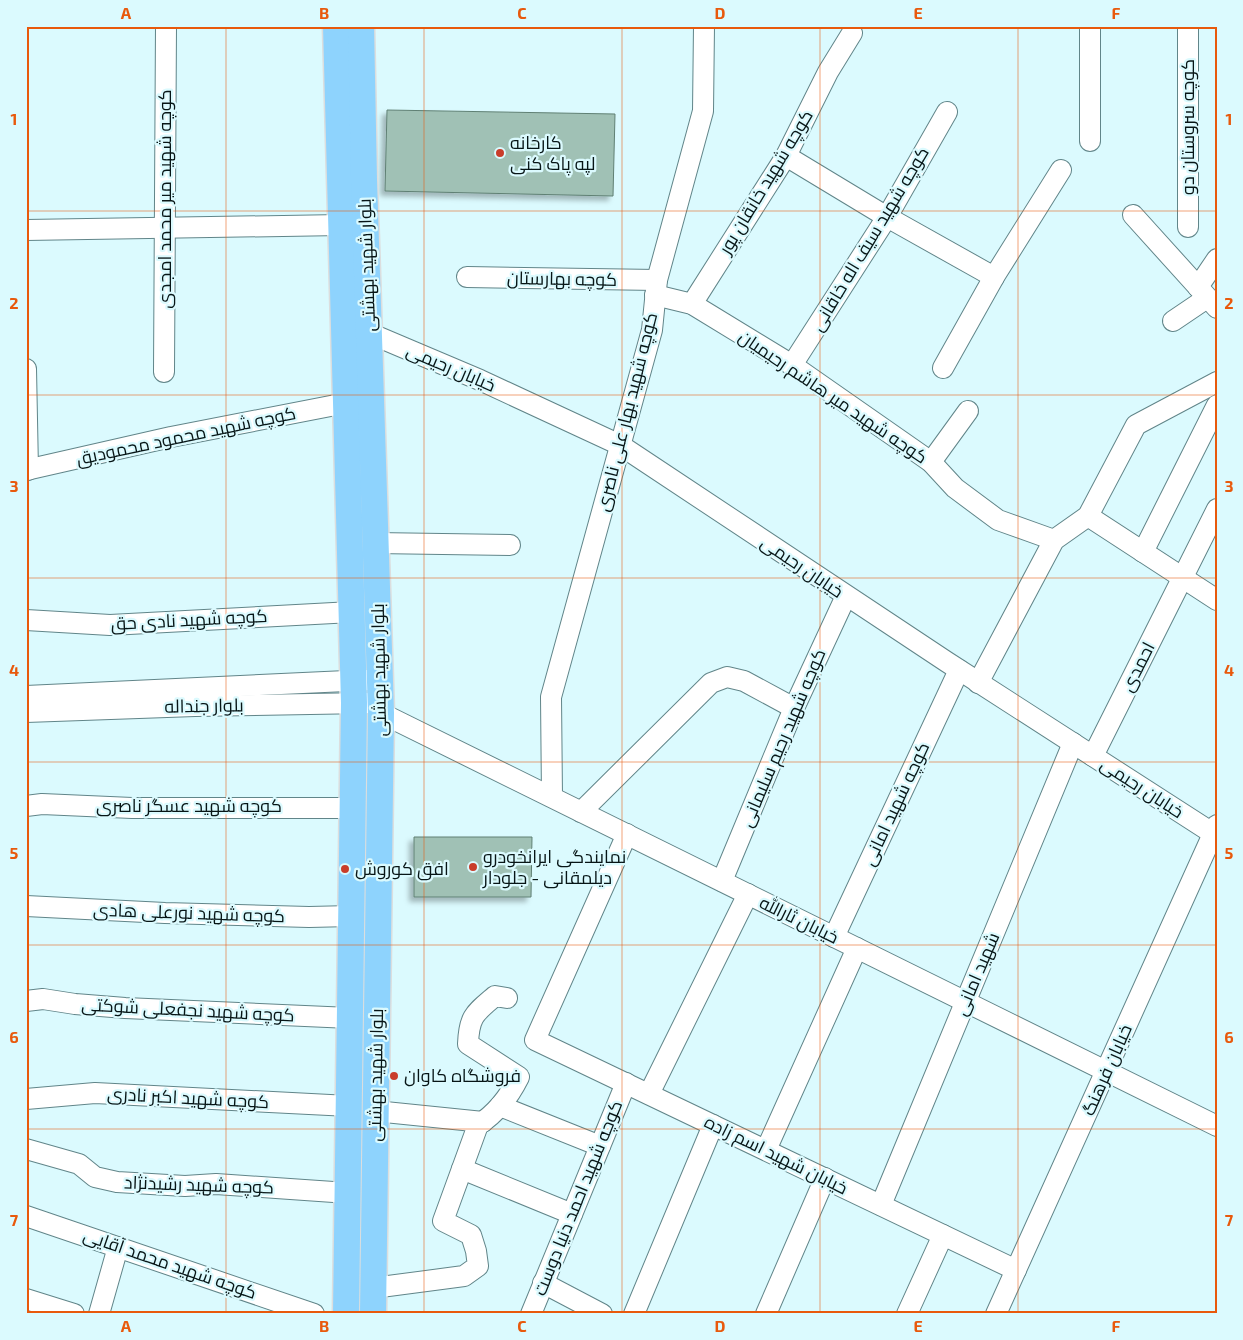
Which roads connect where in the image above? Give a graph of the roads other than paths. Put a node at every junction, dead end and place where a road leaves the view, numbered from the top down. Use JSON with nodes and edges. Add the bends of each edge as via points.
{"nodes":[{"id":1,"x":166,"y":26,"type":"edge"},
{"id":2,"x":336,"y":26,"type":"edge"},
{"id":3,"x":361,"y":26,"type":"edge"},
{"id":4,"x":704,"y":26,"type":"edge"},
{"id":5,"x":1090,"y":26,"type":"edge"},
{"id":6,"x":1188,"y":26,"type":"edge"},
{"id":7,"x":852,"y":33,"type":"dead end"},
{"id":8,"x":947,"y":112,"type":"dead end"},
{"id":9,"x":1090,"y":141,"type":"dead end"},
{"id":10,"x":786,"y":156,"type":"junction"},
{"id":11,"x":1061,"y":170,"type":"dead end"},
{"id":12,"x":1133,"y":215,"type":"dead end"},
{"id":13,"x":887,"y":216,"type":"junction"},
{"id":14,"x":341,"y":225,"type":"junction"},
{"id":15,"x":1188,"y":227,"type":"dead end"},
{"id":16,"x":165,"y":229,"type":"junction"},
{"id":17,"x":26,"y":230,"type":"edge"},
{"id":18,"x":1217,"y":259,"type":"edge"},
{"id":19,"x":994,"y":277,"type":"junction"},
{"id":20,"x":466,"y":278,"type":"dead end"},
{"id":21,"x":656,"y":288,"type":"junction"},
{"id":22,"x":1207,"y":298,"type":"edge"},
{"id":23,"x":692,"y":304,"type":"junction"},
{"id":24,"x":1173,"y":321,"type":"dead end"},
{"id":25,"x":369,"y":333,"type":"junction"},
{"id":26,"x":792,"y":365,"type":"junction"},
{"id":27,"x":943,"y":368,"type":"dead end"},
{"id":28,"x":26,"y":369,"type":"edge"},
{"id":29,"x":164,"y":372,"type":"dead end"},
{"id":30,"x":1217,"y":382,"type":"edge"},
{"id":31,"x":346,"y":403,"type":"junction"},
{"id":32,"x":1217,"y":405,"type":"edge"},
{"id":33,"x":968,"y":412,"type":"dead end"},
{"id":34,"x":620,"y":444,"type":"junction"},
{"id":35,"x":931,"y":462,"type":"junction"},
{"id":36,"x":27,"y":470,"type":"edge"},
{"id":37,"x":1217,"y":509,"type":"edge"},
{"id":38,"x":1088,"y":516,"type":"junction"},
{"id":39,"x":1054,"y":540,"type":"junction"},
{"id":40,"x":375,"y":544,"type":"junction"},
{"id":41,"x":510,"y":545,"type":"dead end"},
{"id":42,"x":1143,"y":552,"type":"junction"},
{"id":43,"x":1183,"y":578,"type":"junction"},
{"id":44,"x":846,"y":596,"type":"junction"},
{"id":45,"x":1217,"y":600,"type":"edge"},
{"id":46,"x":352,"y":612,"type":"junction"},
{"id":47,"x":26,"y":620,"type":"edge"},
{"id":48,"x":959,"y":670,"type":"junction"},
{"id":49,"x":978,"y":683,"type":"junction"},
{"id":50,"x":354,"y":692,"type":"junction"},
{"id":51,"x":26,"y":696,"type":"edge"},
{"id":52,"x":136,"y":699,"type":"junction"},
{"id":53,"x":381,"y":699,"type":"junction"},
{"id":54,"x":794,"y":708,"type":"junction"},
{"id":55,"x":26,"y":712,"type":"edge"},
{"id":56,"x":1073,"y":743,"type":"junction"},
{"id":57,"x":1093,"y":756,"type":"junction"},
{"id":58,"x":552,"y":797,"type":"junction"},
{"id":59,"x":26,"y":806,"type":"edge"},
{"id":60,"x":352,"y":808,"type":"junction"},
{"id":61,"x":581,"y":812,"type":"junction"},
{"id":62,"x":1216,"y":832,"type":"edge"},
{"id":63,"x":627,"y":834,"type":"junction"},
{"id":64,"x":722,"y":881,"type":"junction"},
{"id":65,"x":748,"y":894,"type":"junction"},
{"id":66,"x":26,"y":906,"type":"edge"},
{"id":67,"x":351,"y":916,"type":"junction"},
{"id":68,"x":834,"y":937,"type":"junction"},
{"id":69,"x":857,"y":948,"type":"junction"},
{"id":70,"x":507,"y":998,"type":"dead end"},
{"id":71,"x":26,"y":1001,"type":"edge"},
{"id":72,"x":966,"y":1002,"type":"junction"},
{"id":73,"x":350,"y":1018,"type":"junction"},
{"id":74,"x":1106,"y":1071,"type":"junction"},
{"id":75,"x":626,"y":1083,"type":"junction"},
{"id":76,"x":649,"y":1094,"type":"junction"},
{"id":77,"x":26,"y":1099,"type":"edge"},
{"id":78,"x":349,"y":1106,"type":"junction"},
{"id":79,"x":500,"y":1106,"type":"junction"},
{"id":80,"x":376,"y":1111,"type":"junction"},
{"id":81,"x":483,"y":1122,"type":"junction"},
{"id":82,"x":713,"y":1125,"type":"junction"},
{"id":83,"x":1217,"y":1126,"type":"edge"},
{"id":84,"x":600,"y":1146,"type":"junction"},
{"id":85,"x":26,"y":1149,"type":"edge"},
{"id":86,"x":766,"y":1150,"type":"junction"},
{"id":87,"x":462,"y":1169,"type":"junction"},
{"id":88,"x":825,"y":1178,"type":"junction"},
{"id":89,"x":348,"y":1193,"type":"junction"},
{"id":90,"x":881,"y":1205,"type":"junction"},
{"id":91,"x":572,"y":1214,"type":"junction"},
{"id":92,"x":26,"y":1216,"type":"edge"},
{"id":93,"x":943,"y":1235,"type":"junction"},
{"id":94,"x":118,"y":1247,"type":"junction"},
{"id":95,"x":1016,"y":1270,"type":"junction"},
{"id":96,"x":543,"y":1283,"type":"junction"},
{"id":97,"x":373,"y":1288,"type":"junction"},
{"id":98,"x":26,"y":1299,"type":"edge"},
{"id":99,"x":74,"y":1314,"type":"edge"},
{"id":100,"x":99,"y":1314,"type":"edge"},
{"id":101,"x":314,"y":1314,"type":"edge"},
{"id":102,"x":346,"y":1314,"type":"edge"},
{"id":103,"x":372,"y":1314,"type":"edge"},
{"id":104,"x":531,"y":1314,"type":"edge"},
{"id":105,"x":602,"y":1314,"type":"edge"},
{"id":106,"x":634,"y":1314,"type":"edge"},
{"id":107,"x":766,"y":1314,"type":"edge"},
{"id":108,"x":907,"y":1314,"type":"edge"},
{"id":109,"x":996,"y":1314,"type":"edge"}],
"edges":[{"from":1,"to":16,"type":"street","name":"کوچه شهید میر محمد امجدی"},
{"from":2,"to":14,"type":"main road","name":"بلوار شهید بهشتی"},
{"from":3,"to":25,"type":"main road","name":"بلوار شهید بهشتی"},
{"from":4,"to":21,"type":"street","name":"کوچه شهید بهار علی ناصری","via":[[703,111]]},
{"from":5,"to":9,"type":"street"},
{"from":6,"to":15,"type":"street","name":"کوچه سروستان دو"},
{"from":7,"to":10,"type":"street","name":"کوچه شهید خانقان پور","via":[[828,72]]},
{"from":8,"to":13,"type":"street","name":"کوچه شهید سیف اله خاقانی"},
{"from":10,"to":13,"type":"street"},
{"from":10,"to":23,"type":"street","name":"کوچه شهید خانقان پور"},
{"from":11,"to":19,"type":"street"},
{"from":12,"to":22,"type":"street"},
{"from":13,"to":19,"type":"street"},
{"from":13,"to":26,"type":"street","name":"کوچه شهید سیف اله خاقانی"},
{"from":14,"to":16,"type":"street"},
{"from":14,"to":31,"type":"main road","name":"بلوار شهید بهشتی"},
{"from":16,"to":17,"type":"street"},
{"from":16,"to":29,"type":"street","name":"کوچه شهید میر محمد امجدی"},
{"from":18,"to":22,"type":"street"},
{"from":19,"to":27,"type":"street"},
{"from":20,"to":21,"type":"street","name":"کوچه بهارستان"},
{"from":21,"to":23,"type":"street","name":"کوچه شهید میر هاشم رحیمیان"},
{"from":21,"to":34,"type":"street","name":"کوچه شهید بهار علی ناصری","via":[[652,330]]},
{"from":22,"to":24,"type":"street"},
{"from":23,"to":26,"type":"street","name":"کوچه شهید میر هاشم رحیمیان"},
{"from":25,"to":34,"type":"street","name":"خیابان رحیمی"},
{"from":25,"to":40,"type":"main road","name":"بلوار شهید بهشتی"},
{"from":26,"to":35,"type":"street","name":"کوچه شهید میر هاشم رحیمیان"},
{"from":28,"to":36,"type":"street"},
{"from":30,"to":38,"type":"street","via":[[1136,425]]},
{"from":31,"to":36,"type":"street","name":"کوچه شهید محمود محمودیق","via":[[171,437]]},
{"from":31,"to":46,"type":"main road","name":"بلوار شهید بهشتی"},
{"from":32,"to":42,"type":"street"},
{"from":33,"to":35,"type":"street"},
{"from":34,"to":44,"type":"street","name":"خیابان رحیمی"},
{"from":34,"to":58,"type":"street","name":"کوچه شهید بهار علی ناصری","via":[[551,697]]},
{"from":35,"to":39,"type":"street","name":"کوچه شهید میر هاشم رحیمیان","via":[[955,488],[998,520]]},
{"from":37,"to":43,"type":"street","name":"احمدی"},
{"from":38,"to":39,"type":"street"},
{"from":38,"to":42,"type":"street"},
{"from":39,"to":49,"type":"street"},
{"from":40,"to":41,"type":"street"},
{"from":40,"to":53,"type":"main road","name":"بلوار شهید بهشتی"},
{"from":42,"to":43,"type":"street"},
{"from":43,"to":45,"type":"street"},
{"from":43,"to":57,"type":"street","name":"احمدی"},
{"from":44,"to":48,"type":"street","name":"خیابان رحیمی"},
{"from":44,"to":54,"type":"street","name":"کوچه شهید رحیم سلیمانی"},
{"from":46,"to":47,"type":"street","name":"کوچه شهید نادی حق","via":[[110,625]]},
{"from":46,"to":50,"type":"main road","name":"بلوار شهید بهشتی"},
{"from":48,"to":49,"type":"street","name":"خیابان رحیمی"},
{"from":48,"to":68,"type":"street","name":"کوچه شهید امانی"},
{"from":49,"to":56,"type":"street","name":"خیابان رحیمی"},
{"from":50,"to":52,"type":"street","name":"بلوار جنداله"},
{"from":50,"to":53,"type":"street","name":"بلوار جنداله"},
{"from":50,"to":60,"type":"main road","name":"بلوار شهید بهشتی"},
{"from":51,"to":52,"type":"street","name":"بلوار جنداله"},
{"from":52,"to":55,"type":"street","name":"بلوار جنداله"},
{"from":53,"to":58,"type":"street","name":"خیابان ثارالله"},
{"from":53,"to":80,"type":"main road","name":"بلوار شهید بهشتی"},
{"from":54,"to":61,"type":"street","via":[[756,687],[727,677],[711,683]]},
{"from":54,"to":64,"type":"street","name":"کوچه شهید رحیم سلیمانی"},
{"from":56,"to":57,"type":"street","name":"خیابان رحیمی"},
{"from":56,"to":72,"type":"street","name":"شهید امانی"},
{"from":57,"to":62,"type":"street","name":"خیابان رحیمی"},
{"from":58,"to":61,"type":"street","name":"خیابان ثارالله"},
{"from":59,"to":60,"type":"street","name":"کوچه شهید عسگر ناصری"},
{"from":60,"to":67,"type":"main road","name":"بلوار شهید بهشتی"},
{"from":61,"to":63,"type":"street","name":"خیابان ثارالله"},
{"from":62,"to":74,"type":"street","name":"خیابان فرهنگ"},
{"from":63,"to":64,"type":"street","name":"خیابان ثارالله"},
{"from":63,"to":75,"type":"street","name":"خیابان شهید اسم زاده","via":[[535,1040]]},
{"from":64,"to":65,"type":"street","name":"خیابان ثارالله"},
{"from":65,"to":68,"type":"street","name":"خیابان ثارالله"},
{"from":65,"to":76,"type":"street"},
{"from":66,"to":67,"type":"street","name":"کوچه شهید نورعلی هادی","via":[[165,913]]},
{"from":67,"to":73,"type":"main road","name":"بلوار شهید بهشتی"},
{"from":68,"to":69,"type":"street","name":"خیابان ثارالله"},
{"from":69,"to":72,"type":"street","name":"خیابان ثارالله"},
{"from":69,"to":86,"type":"street"},
{"from":70,"to":79,"type":"street","via":[[495,996],[477,1011],[468,1025],[468,1044],[519,1077]]},
{"from":71,"to":73,"type":"street","name":"کوچه شهید نجفعلی شوکتی","via":[[44,999],[125,1008]]},
{"from":72,"to":74,"type":"street","name":"خیابان ثارالله"},
{"from":72,"to":90,"type":"street","name":"شهید امانی"},
{"from":73,"to":78,"type":"main road","name":"بلوار شهید بهشتی"},
{"from":74,"to":83,"type":"street","name":"خیابان ثارالله"},
{"from":74,"to":95,"type":"street","name":"خیابان فرهنگ"},
{"from":75,"to":76,"type":"street","name":"خیابان شهید اسم زاده"},
{"from":75,"to":84,"type":"street","name":"کوچه شهید احمد دنیا دوست"},
{"from":76,"to":82,"type":"street","name":"خیابان شهید اسم زاده"},
{"from":77,"to":78,"type":"street","name":"کوچه شهید اکبر نادری","via":[[95,1093]]},
{"from":78,"to":89,"type":"main road","name":"بلوار شهید بهشتی"},
{"from":79,"to":81,"type":"street","via":[[492,1117]]},
{"from":79,"to":84,"type":"street"},
{"from":80,"to":81,"type":"street"},
{"from":80,"to":97,"type":"main road","name":"بلوار شهید بهشتی"},
{"from":81,"to":87,"type":"street","via":[[478,1126]]},
{"from":82,"to":86,"type":"street","name":"خیابان شهید اسم زاده"},
{"from":82,"to":106,"type":"street"},
{"from":84,"to":91,"type":"street","name":"کوچه شهید احمد دنیا دوست"},
{"from":85,"to":89,"type":"street","name":"کوچه شهید رشیدنژاد","via":[[79,1164],[95,1177],[117,1182],[185,1186],[216,1184]]},
{"from":86,"to":88,"type":"street","name":"خیابان شهید اسم زاده"},
{"from":87,"to":91,"type":"street"},
{"from":87,"to":97,"type":"street","via":[[443,1221],[471,1235],[478,1266],[464,1276]]},
{"from":88,"to":90,"type":"street","name":"خیابان شهید اسم زاده"},
{"from":88,"to":107,"type":"street"},
{"from":89,"to":102,"type":"main road","name":"بلوار شهید بهشتی"},
{"from":90,"to":93,"type":"street","name":"خیابان شهید اسم زاده"},
{"from":91,"to":96,"type":"street","name":"کوچه شهید احمد دنیا دوست"},
{"from":92,"to":94,"type":"street","name":"کوچه شهید محمد آقایی"},
{"from":93,"to":95,"type":"street","name":"خیابان شهید اسم زاده"},
{"from":93,"to":108,"type":"street"},
{"from":94,"to":100,"type":"street"},
{"from":94,"to":101,"type":"street","name":"کوچه شهید محمد آقایی"},
{"from":95,"to":109,"type":"street","name":"خیابان فرهنگ"},
{"from":96,"to":104,"type":"street","name":"کوچه شهید احمد دنیا دوست"},
{"from":96,"to":105,"type":"street"},
{"from":97,"to":103,"type":"main road","name":"بلوار شهید بهشتی"},
{"from":98,"to":99,"type":"street"}]}
